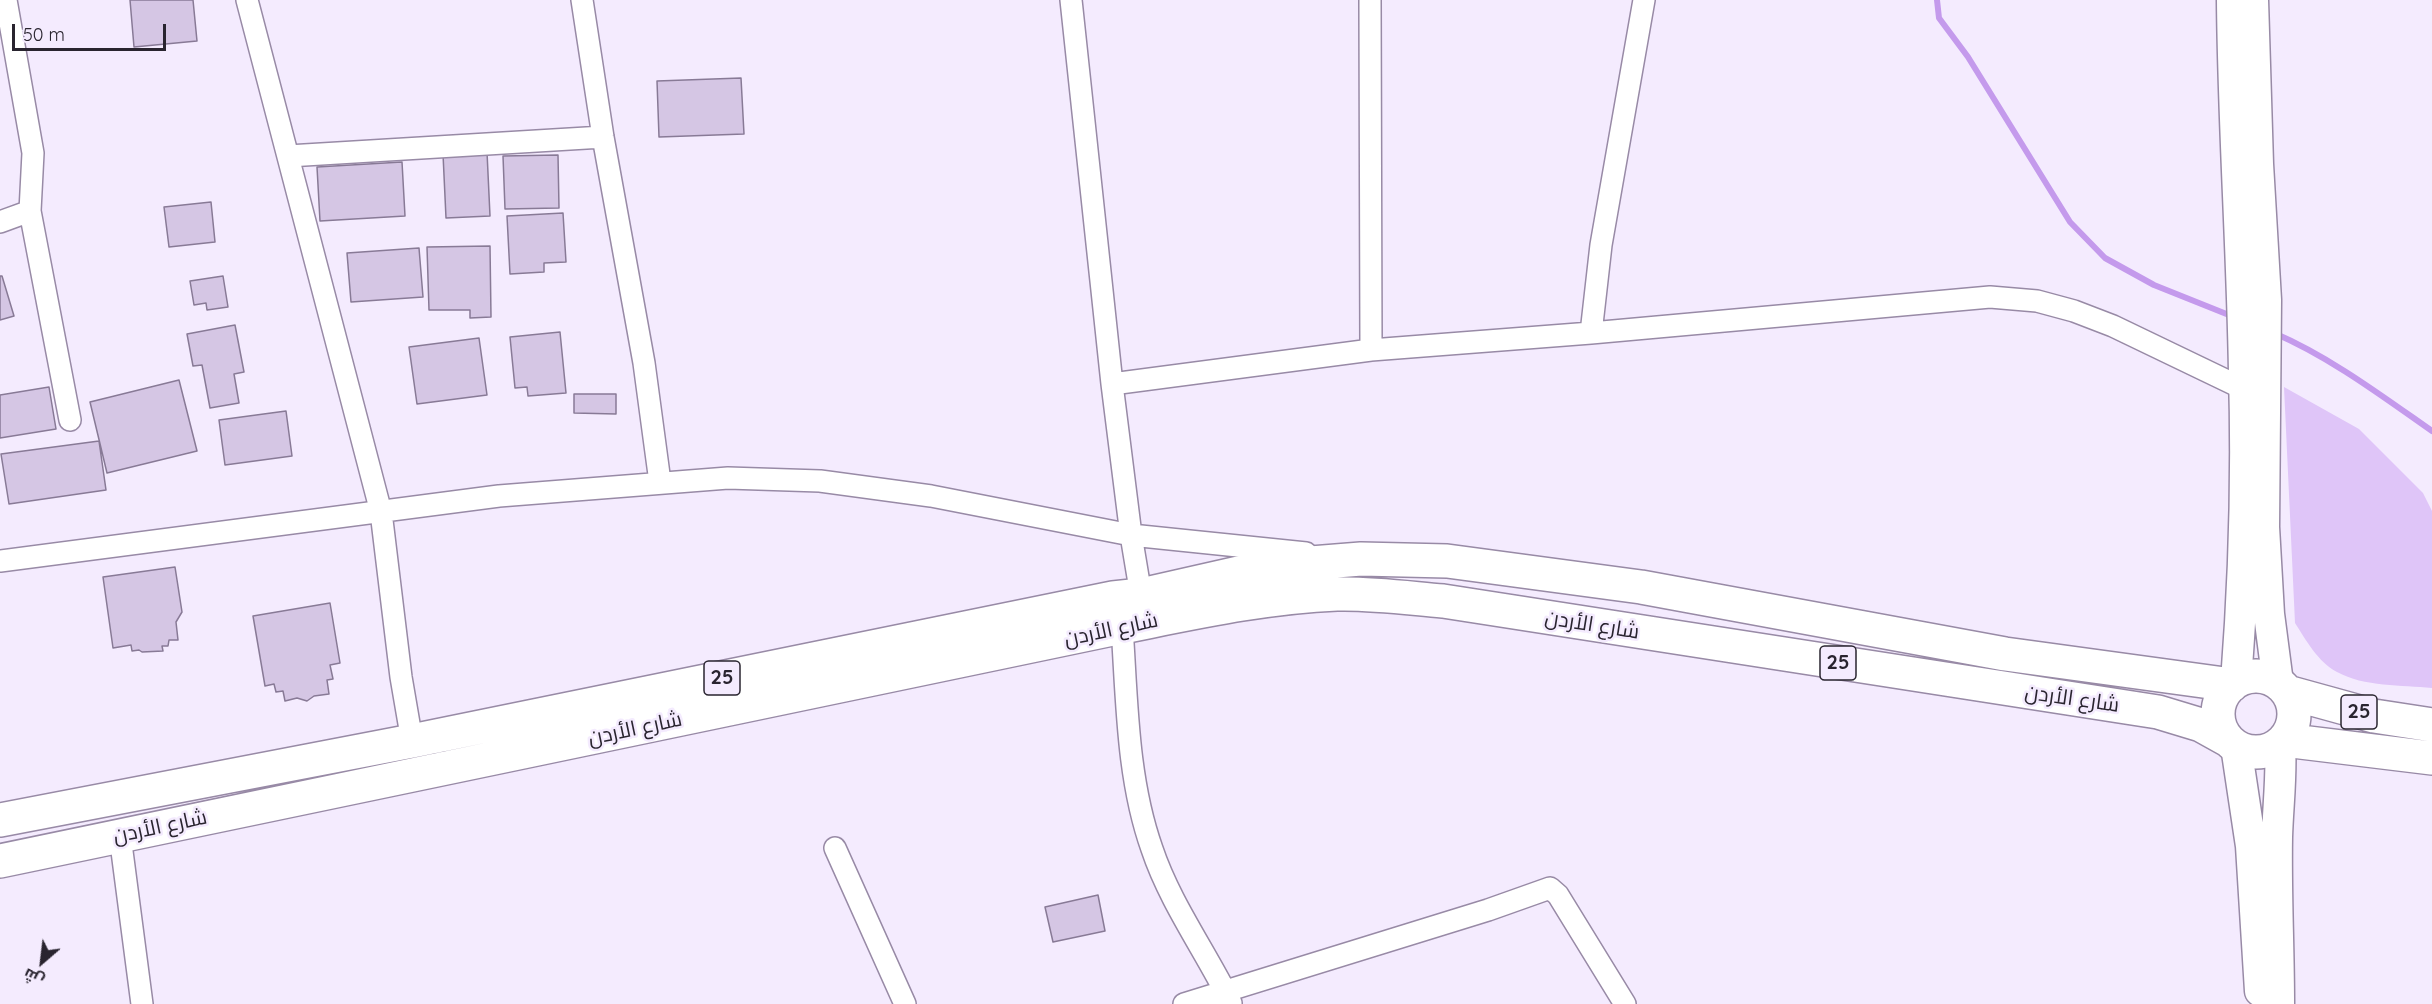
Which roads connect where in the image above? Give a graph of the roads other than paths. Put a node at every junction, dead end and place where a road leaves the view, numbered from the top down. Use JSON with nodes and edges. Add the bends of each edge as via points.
{"nodes":[{"id":1,"x":6,"y":0,"type":"edge"},
{"id":2,"x":248,"y":0,"type":"edge"},
{"id":3,"x":582,"y":0,"type":"edge"},
{"id":4,"x":1071,"y":0,"type":"edge"},
{"id":5,"x":1370,"y":0,"type":"edge"},
{"id":6,"x":1644,"y":0,"type":"edge"},
{"id":7,"x":2232,"y":0,"type":"edge"},
{"id":8,"x":2253,"y":0,"type":"edge"},
{"id":9,"x":603,"y":137,"type":"junction"},
{"id":10,"x":288,"y":156,"type":"junction"},
{"id":11,"x":30,"y":212,"type":"junction"},
{"id":12,"x":0,"y":222,"type":"edge"},
{"id":13,"x":2254,"y":296,"type":"junction"},
{"id":14,"x":1591,"y":333,"type":"junction"},
{"id":15,"x":1371,"y":350,"type":"junction"},
{"id":16,"x":2255,"y":383,"type":"junction"},
{"id":17,"x":1112,"y":384,"type":"junction"},
{"id":18,"x":70,"y":420,"type":"dead end"},
{"id":19,"x":660,"y":482,"type":"junction"},
{"id":20,"x":381,"y":512,"type":"junction"},
{"id":21,"x":1131,"y":535,"type":"junction"},
{"id":22,"x":1361,"y":559,"type":"junction"},
{"id":23,"x":0,"y":561,"type":"edge"},
{"id":24,"x":1447,"y":561,"type":"junction"},
{"id":25,"x":1142,"y":595,"type":"junction"},
{"id":26,"x":1443,"y":601,"type":"junction"},
{"id":27,"x":1122,"y":627,"type":"junction"},
{"id":28,"x":2234,"y":683,"type":"junction"},
{"id":29,"x":2282,"y":687,"type":"junction"},
{"id":30,"x":2432,"y":724,"type":"edge"},
{"id":31,"x":412,"y":741,"type":"junction"},
{"id":32,"x":2282,"y":742,"type":"junction"},
{"id":33,"x":2232,"y":743,"type":"junction"},
{"id":34,"x":2432,"y":758,"type":"edge"},
{"id":35,"x":0,"y":820,"type":"edge"},
{"id":36,"x":120,"y":836,"type":"junction"},
{"id":37,"x":835,"y":848,"type":"dead end"},
{"id":38,"x":0,"y":861,"type":"edge"},
{"id":39,"x":1228,"y":997,"type":"edge"},
{"id":40,"x":142,"y":1004,"type":"edge"},
{"id":41,"x":904,"y":1004,"type":"edge"},
{"id":42,"x":1184,"y":1004,"type":"edge"},
{"id":43,"x":1625,"y":1004,"type":"edge"},
{"id":44,"x":2260,"y":1004,"type":"edge"},
{"id":45,"x":2279,"y":1004,"type":"edge"}],
"edges":[{"from":1,"to":11,"type":"street","via":[[33,153]]},
{"from":2,"to":10,"type":"street"},
{"from":3,"to":9,"type":"street"},
{"from":4,"to":17,"type":"street"},
{"from":5,"to":15,"type":"street"},
{"from":6,"to":14,"type":"street","via":[[1601,244]]},
{"from":7,"to":13,"type":"main road","via":[[2236,176]]},
{"from":8,"to":13,"type":"main road","via":[[2258,164]]},
{"from":9,"to":10,"type":"street"},
{"from":9,"to":19,"type":"street","via":[[644,363]]},
{"from":10,"to":20,"type":"street"},
{"from":11,"to":12,"type":"street"},
{"from":11,"to":18,"type":"street"},
{"from":13,"to":16,"type":"main road"},
{"from":14,"to":15,"type":"street"},
{"from":14,"to":16,"type":"street","via":[[1990,297],[2037,301],[2074,311]]},
{"from":15,"to":17,"type":"street"},
{"from":16,"to":28,"type":"main road"},
{"from":16,"to":29,"type":"main road","via":[[2270,614]]},
{"from":17,"to":21,"type":"street"},
{"from":19,"to":20,"type":"street","via":[[499,496]]},
{"from":19,"to":21,"type":"street","via":[[728,478],[820,481],[931,496]]},
{"from":20,"to":23,"type":"street"},
{"from":20,"to":31,"type":"street"},
{"from":21,"to":22,"type":"street"},
{"from":21,"to":25,"type":"street"},
{"from":22,"to":24,"type":"highway","name":"شارع الأردن","number":"25"},
{"from":22,"to":25,"type":"highway","name":"شارع الأردن","number":"25","via":[[1247,571]]},
{"from":24,"to":26,"type":"highway"},
{"from":24,"to":28,"type":"highway","name":"شارع الأردن","number":"25","via":[[1641,587],[2005,654]]},
{"from":25,"to":31,"type":"highway","name":"شارع الأردن","number":"25"},
{"from":26,"to":27,"type":"highway","name":"شارع الأردن","number":"25","via":[[1364,594],[1311,596],[1238,604]]},
{"from":26,"to":33,"type":"highway","name":"شارع الأردن","number":"25","via":[[2158,712],[2201,725]]},
{"from":27,"to":36,"type":"highway","name":"شارع الأردن","number":"25"},
{"from":27,"to":39,"type":"street","via":[[1137,791],[1152,849]]},
{"from":28,"to":29,"type":"highway","number":"25","via":[[2257,676]]},
{"from":28,"to":33,"type":"highway","via":[[2224,694],[2218,712],[2222,730]]},
{"from":29,"to":30,"type":"highway","number":"25","via":[[2374,716]]},
{"from":29,"to":32,"type":"highway","via":[[2292,701],[2294,721]]},
{"from":31,"to":35,"type":"highway","name":"شارع الأردن","number":"25"},
{"from":32,"to":33,"type":"highway","number":"25","via":[[2263,752],[2244,750]]},
{"from":32,"to":34,"type":"highway","number":"25"},
{"from":32,"to":45,"type":"main road","via":[[2276,904]]},
{"from":33,"to":44,"type":"main road","via":[[2250,846]]},
{"from":36,"to":38,"type":"highway","name":"شارع الأردن","number":"25"},
{"from":36,"to":40,"type":"street"},
{"from":37,"to":41,"type":"street"},
{"from":39,"to":42,"type":"street"},
{"from":39,"to":43,"type":"street","via":[[1550,888]]}]}
